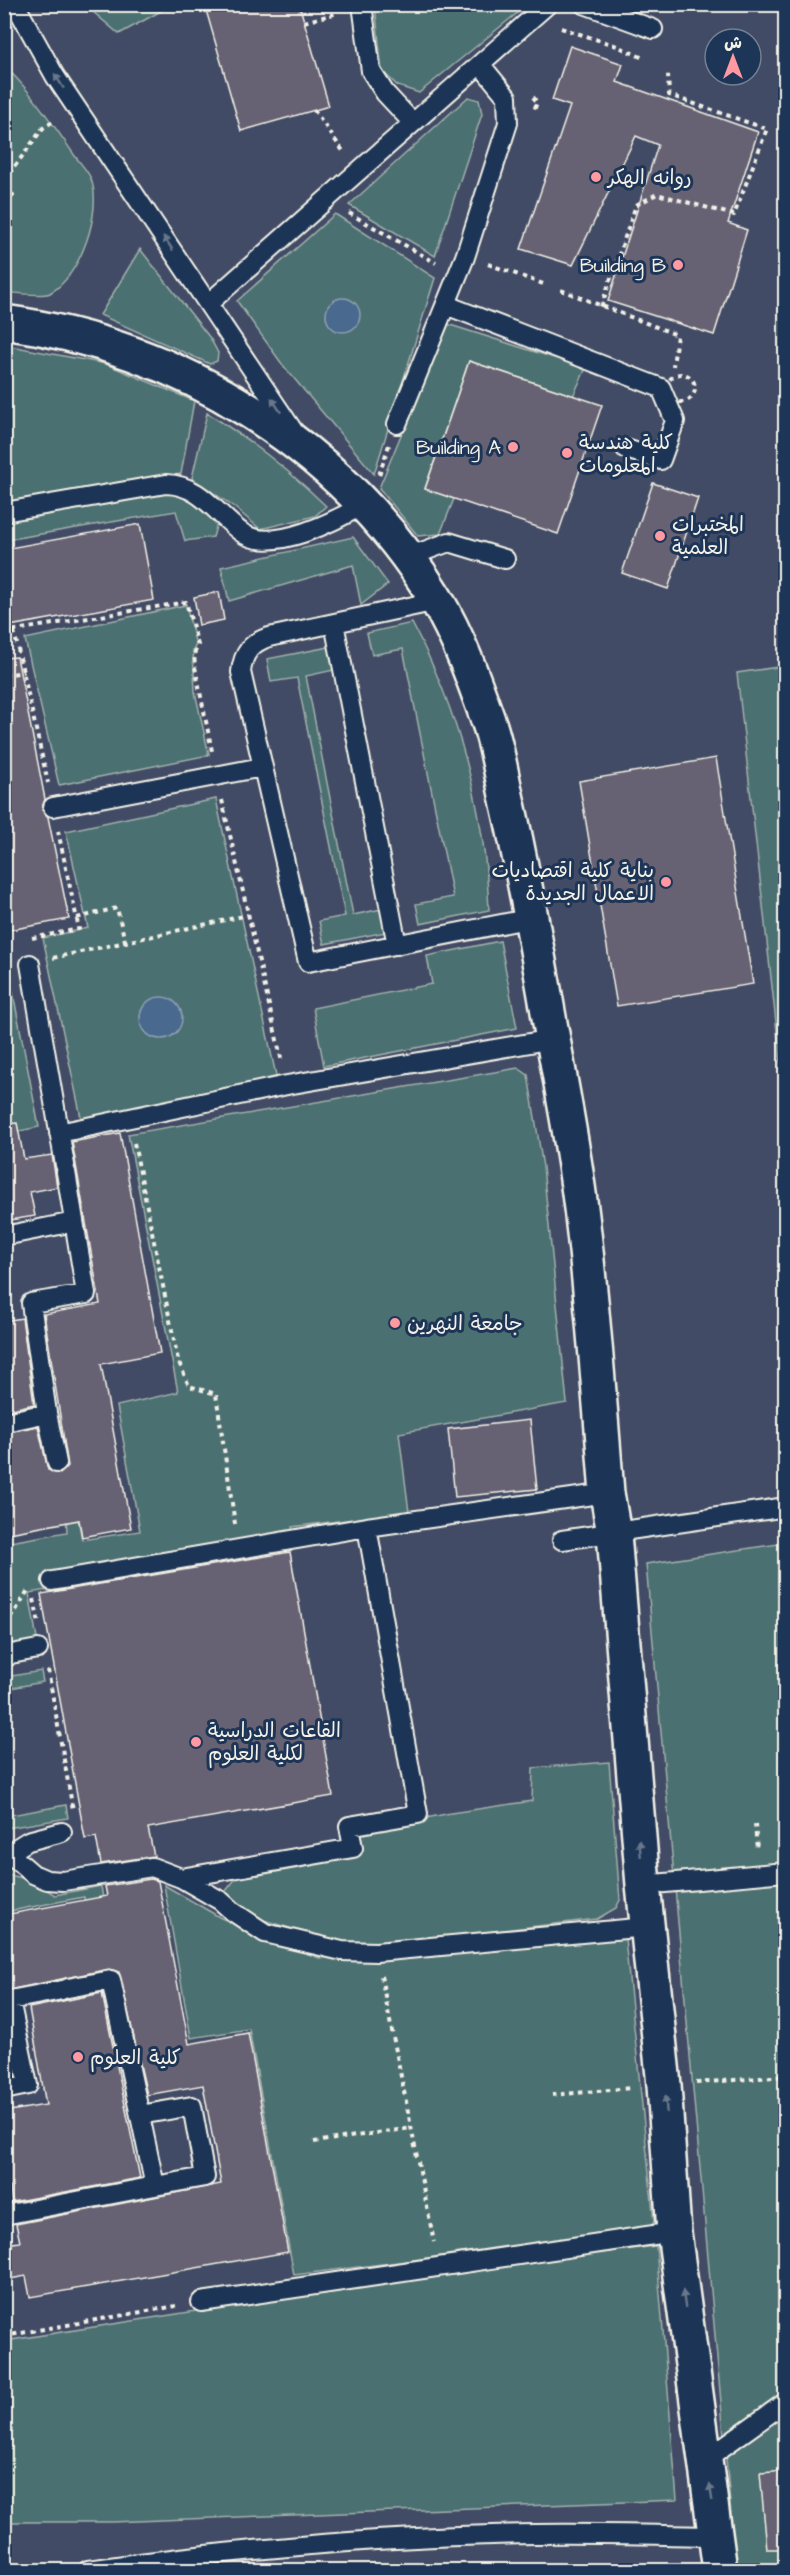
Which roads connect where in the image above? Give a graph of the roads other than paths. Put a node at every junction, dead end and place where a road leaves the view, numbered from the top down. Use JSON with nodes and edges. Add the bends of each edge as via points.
{"nodes":[{"id":1,"x":15,"y":4,"type":"edge"},
{"id":2,"x":548,"y":4,"type":"edge"},
{"id":3,"x":584,"y":4,"type":"edge"},
{"id":4,"x":362,"y":5,"type":"edge"},
{"id":5,"x":653,"y":29,"type":"dead end"},
{"id":6,"x":480,"y":64,"type":"junction"},
{"id":7,"x":413,"y":123,"type":"junction"},
{"id":8,"x":209,"y":303,"type":"junction"},
{"id":9,"x":446,"y":305,"type":"junction"},
{"id":10,"x":4,"y":322,"type":"edge"},
{"id":11,"x":397,"y":424,"type":"road end"},
{"id":12,"x":626,"y":449,"type":"dead end"},
{"id":13,"x":309,"y":453,"type":"junction"},
{"id":14,"x":365,"y":503,"type":"junction"},
{"id":15,"x":4,"y":512,"type":"edge"},
{"id":16,"x":408,"y":557,"type":"junction"},
{"id":17,"x":505,"y":559,"type":"dead end"},
{"id":18,"x":437,"y":601,"type":"junction"},
{"id":19,"x":334,"y":623,"type":"junction"},
{"id":20,"x":262,"y":767,"type":"junction"},
{"id":21,"x":53,"y":807,"type":"road end"},
{"id":22,"x":532,"y":918,"type":"junction"},
{"id":23,"x":397,"y":945,"type":"junction"},
{"id":24,"x":30,"y":963,"type":"road end"},
{"id":25,"x":553,"y":1040,"type":"junction"},
{"id":26,"x":59,"y":1133,"type":"junction"},
{"id":27,"x":74,"y":1222,"type":"junction"},
{"id":28,"x":4,"y":1236,"type":"edge"},
{"id":29,"x":47,"y":1413,"type":"junction"},
{"id":30,"x":6,"y":1422,"type":"dead end"},
{"id":31,"x":57,"y":1463,"type":"dead end"},
{"id":32,"x":607,"y":1493,"type":"junction"},
{"id":33,"x":786,"y":1507,"type":"edge"},
{"id":34,"x":367,"y":1527,"type":"junction"},
{"id":35,"x":614,"y":1534,"type":"junction"},
{"id":36,"x":562,"y":1540,"type":"dead end"},
{"id":37,"x":47,"y":1589,"type":"road end"},
{"id":38,"x":7,"y":1654,"type":"edge"},
{"id":39,"x":43,"y":1656,"type":"road end"},
{"id":40,"x":62,"y":1832,"type":"dead end"},
{"id":41,"x":7,"y":1853,"type":"edge"},
{"id":42,"x":786,"y":1872,"type":"edge"},
{"id":43,"x":181,"y":1878,"type":"junction"},
{"id":44,"x":643,"y":1885,"type":"junction"},
{"id":45,"x":647,"y":1927,"type":"junction"},
{"id":46,"x":4,"y":2090,"type":"edge"},
{"id":47,"x":140,"y":2115,"type":"junction"},
{"id":48,"x":155,"y":2186,"type":"junction"},
{"id":49,"x":4,"y":2215,"type":"edge"},
{"id":50,"x":674,"y":2232,"type":"junction"},
{"id":51,"x":201,"y":2302,"type":"road end"},
{"id":52,"x":786,"y":2402,"type":"edge"},
{"id":53,"x":706,"y":2459,"type":"junction"},
{"id":54,"x":717,"y":2536,"type":"junction"},
{"id":55,"x":88,"y":2571,"type":"edge"},
{"id":56,"x":720,"y":2571,"type":"edge"}],
"edges":[{"from":8,"to":1,"type":"lane","one_way":true,"via":[[75,106]]},
{"from":2,"to":6,"type":"lane"},
{"from":3,"to":5,"type":"lane"},
{"from":4,"to":7,"type":"lane","via":[[371,71]]},
{"from":6,"to":7,"type":"lane"},
{"from":6,"to":9,"type":"lane","via":[[507,98],[508,123]]},
{"from":7,"to":8,"type":"lane"},
{"from":13,"to":8,"type":"lane","one_way":true},
{"from":9,"to":11,"type":"lane"},
{"from":9,"to":12,"type":"lane","via":[[661,388],[675,421],[661,460]]},
{"from":10,"to":13,"type":"street","via":[[84,337],[180,372],[268,422]]},
{"from":13,"to":14,"type":"street"},
{"from":14,"to":15,"type":"lane","via":[[335,522],[263,540],[242,533],[214,506],[180,484]]},
{"from":14,"to":16,"type":"street"},
{"from":16,"to":17,"type":"lane","via":[[449,542]]},
{"from":16,"to":18,"type":"street"},
{"from":18,"to":19,"type":"lane"},
{"from":18,"to":22,"type":"street","via":[[464,657],[491,729]]},
{"from":19,"to":20,"type":"lane","via":[[260,640],[245,653],[241,672]]},
{"from":19,"to":23,"type":"lane"},
{"from":20,"to":21,"type":"lane"},
{"from":20,"to":23,"type":"lane","via":[[308,962]]},
{"from":22,"to":23,"type":"lane"},
{"from":22,"to":25,"type":"street"},
{"from":24,"to":26,"type":"lane"},
{"from":25,"to":26,"type":"lane","via":[[287,1085]]},
{"from":25,"to":32,"type":"street","via":[[584,1230]]},
{"from":26,"to":27,"type":"lane"},
{"from":27,"to":28,"type":"lane"},
{"from":27,"to":29,"type":"lane","via":[[86,1294],[31,1303]]},
{"from":29,"to":30,"type":"lane"},
{"from":29,"to":31,"type":"lane"},
{"from":32,"to":34,"type":"lane"},
{"from":32,"to":35,"type":"street"},
{"from":33,"to":35,"type":"lane"},
{"from":34,"to":37,"type":"lane"},
{"from":34,"to":43,"type":"lane","via":[[418,1814],[349,1826],[353,1848]]},
{"from":35,"to":36,"type":"lane"},
{"from":44,"to":35,"type":"street","one_way":true},
{"from":38,"to":39,"type":"lane"},
{"from":40,"to":41,"type":"lane","via":[[28,1841]]},
{"from":41,"to":43,"type":"lane","via":[[47,1880],[152,1867]]},
{"from":42,"to":44,"type":"lane"},
{"from":43,"to":45,"type":"lane","via":[[222,1901],[265,1934],[342,1951],[376,1952]]},
{"from":44,"to":45,"type":"street"},
{"from":50,"to":45,"type":"street","one_way":true,"via":[[664,2085]]},
{"from":46,"to":47,"type":"lane","via":[[28,2085],[10,2000],[111,1980]]},
{"from":47,"to":48,"type":"lane"},
{"from":47,"to":48,"type":"lane","via":[[192,2106],[205,2177]]},
{"from":48,"to":49,"type":"lane"},
{"from":50,"to":51,"type":"lane"},
{"from":53,"to":50,"type":"street","one_way":true},
{"from":52,"to":53,"type":"lane"},
{"from":54,"to":53,"type":"street","one_way":true},
{"from":54,"to":55,"type":"lane","via":[[535,2534],[353,2542],[172,2558]]},
{"from":54,"to":56,"type":"street"}]}
